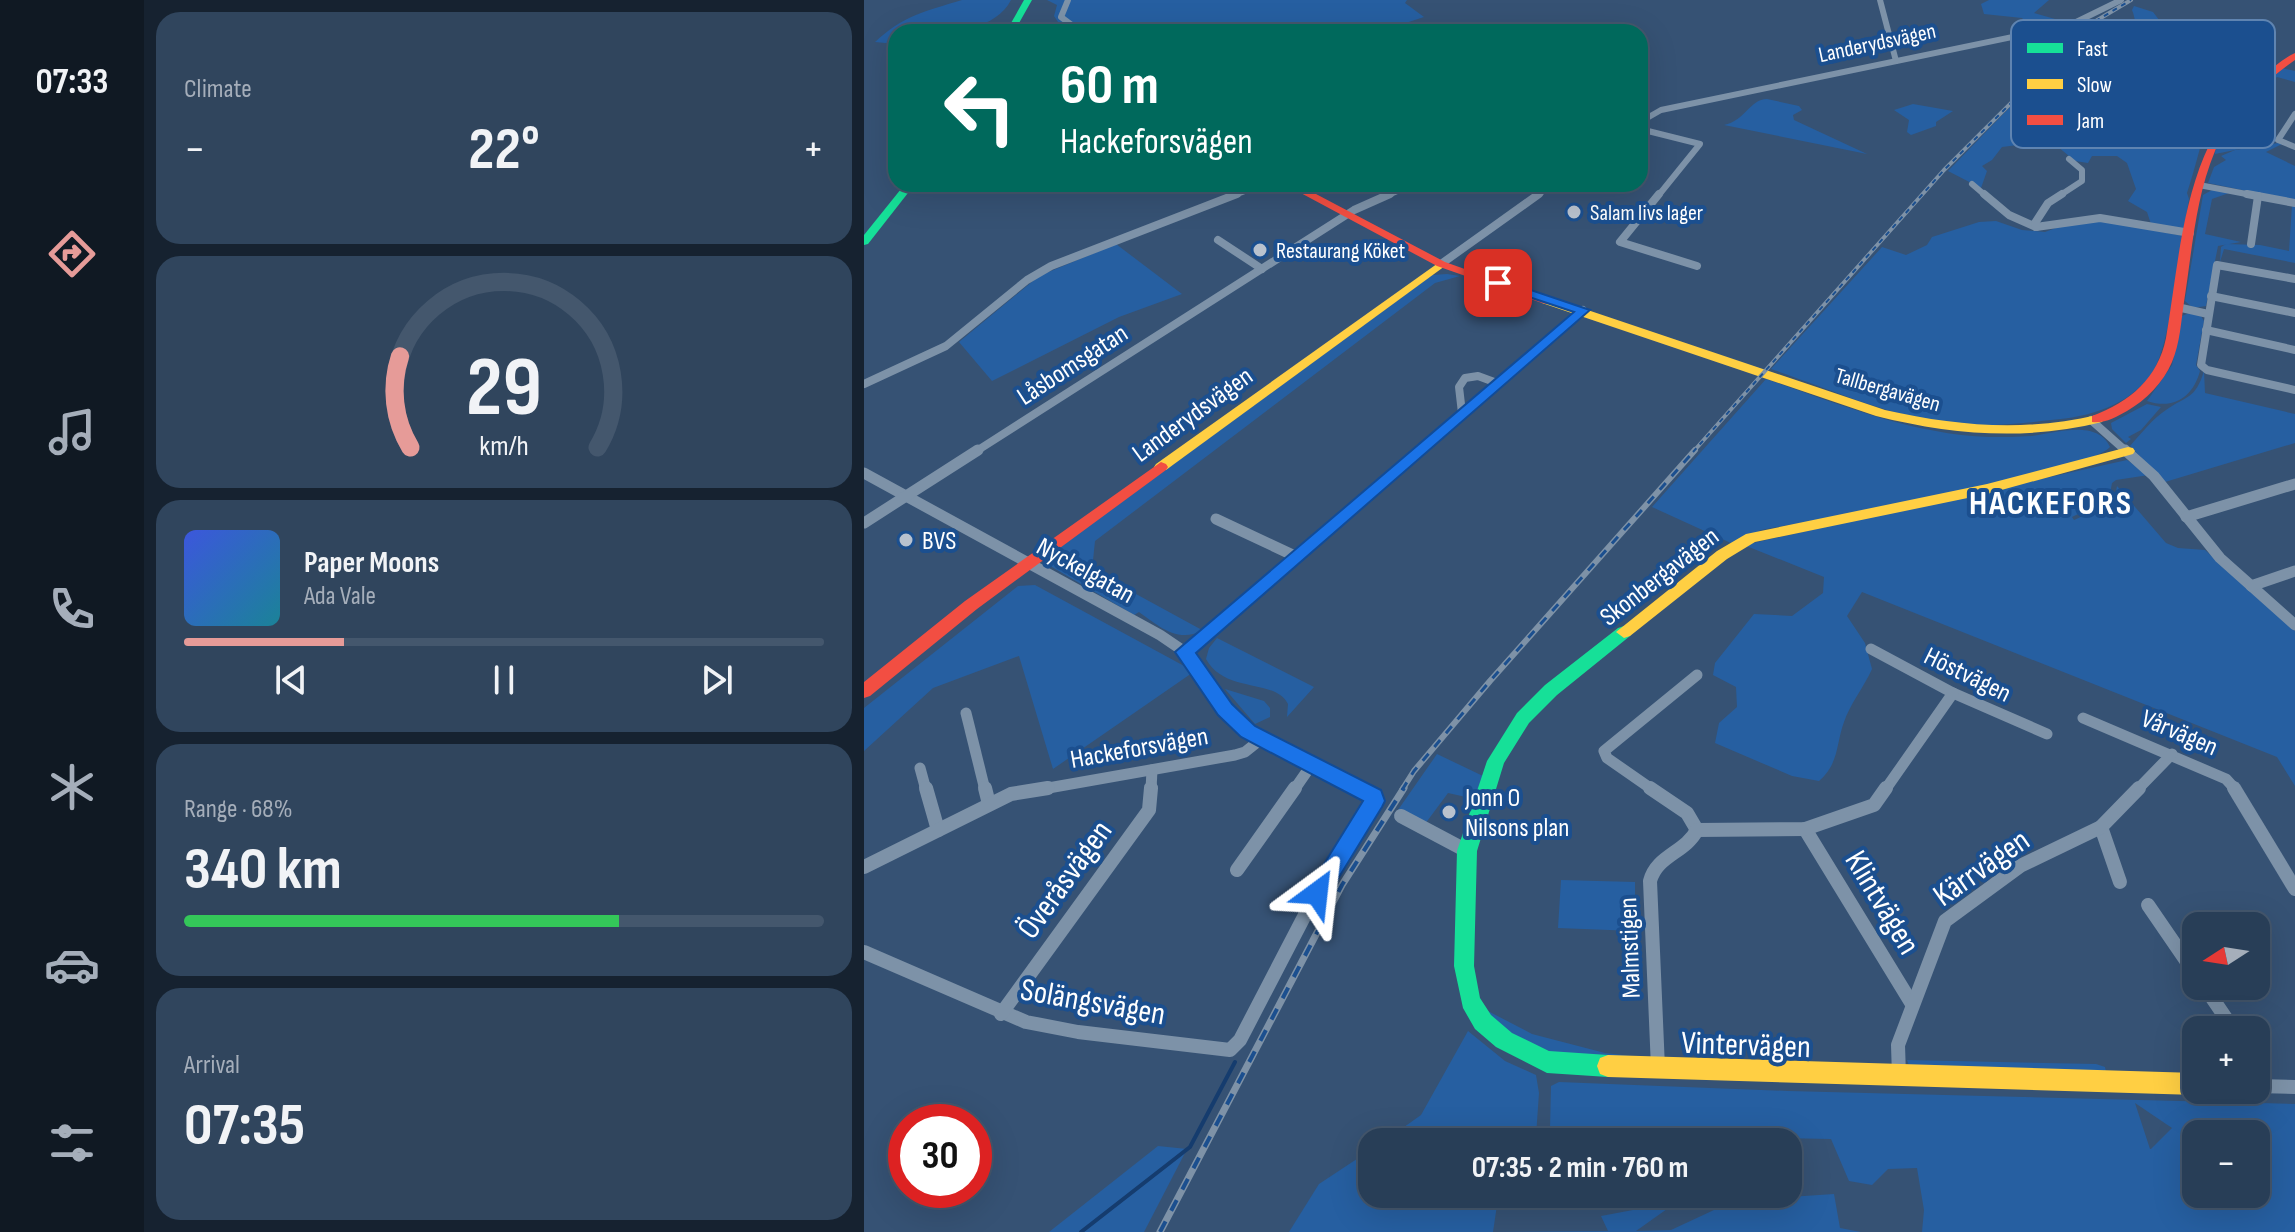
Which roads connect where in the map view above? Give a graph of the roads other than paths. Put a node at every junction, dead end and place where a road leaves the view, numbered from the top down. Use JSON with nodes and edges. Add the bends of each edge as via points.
{"nodes":[{"id":1,"x":1030,"y":0,"type":"edge"},
{"id":2,"x":1068,"y":0,"type":"edge"},
{"id":3,"x":1880,"y":0,"type":"edge"},
{"id":4,"x":2121,"y":0,"type":"edge"},
{"id":5,"x":2080,"y":20,"type":"edge"},
{"id":6,"x":1016,"y":24,"type":"edge"},
{"id":7,"x":1070,"y":24,"type":"edge"},
{"id":8,"x":2011,"y":37,"type":"edge"},
{"id":9,"x":2295,"y":56,"type":"edge"},
{"id":10,"x":1896,"y":61,"type":"junction"},
{"id":11,"x":2275,"y":71,"type":"edge"},
{"id":12,"x":2295,"y":114,"type":"edge"},
{"id":13,"x":1648,"y":117,"type":"edge"},
{"id":14,"x":1648,"y":131,"type":"edge"},
{"id":15,"x":2295,"y":147,"type":"edge"},
{"id":16,"x":2209,"y":148,"type":"edge"},
{"id":17,"x":2069,"y":159,"type":"dead end"},
{"id":18,"x":1972,"y":184,"type":"dead end"},
{"id":19,"x":2199,"y":185,"type":"junction"},
{"id":20,"x":898,"y":192,"type":"edge"},
{"id":21,"x":904,"y":192,"type":"edge"},
{"id":22,"x":1242,"y":192,"type":"edge"},
{"id":23,"x":1303,"y":192,"type":"edge"},
{"id":24,"x":1396,"y":192,"type":"edge"},
{"id":25,"x":1542,"y":192,"type":"edge"},
{"id":26,"x":2258,"y":196,"type":"junction"},
{"id":27,"x":2295,"y":203,"type":"edge"},
{"id":28,"x":1345,"y":216,"type":"junction"},
{"id":29,"x":2036,"y":227,"type":"junction"},
{"id":30,"x":2190,"y":233,"type":"junction"},
{"id":31,"x":864,"y":234,"type":"edge"},
{"id":32,"x":1218,"y":240,"type":"dead end"},
{"id":33,"x":864,"y":242,"type":"edge"},
{"id":34,"x":2251,"y":244,"type":"dead end"},
{"id":35,"x":1441,"y":264,"type":"junction"},
{"id":36,"x":1697,"y":266,"type":"dead end"},
{"id":37,"x":1262,"y":269,"type":"junction"},
{"id":38,"x":2295,"y":279,"type":"edge"},
{"id":39,"x":2211,"y":296,"type":"junction"},
{"id":40,"x":2177,"y":307,"type":"junction"},
{"id":41,"x":1583,"y":310,"type":"junction"},
{"id":42,"x":2295,"y":313,"type":"edge"},
{"id":43,"x":2208,"y":314,"type":"junction"},
{"id":44,"x":2206,"y":330,"type":"junction"},
{"id":45,"x":2295,"y":350,"type":"edge"},
{"id":46,"x":1497,"y":383,"type":"junction"},
{"id":47,"x":864,"y":384,"type":"edge"},
{"id":48,"x":2295,"y":390,"type":"edge"},
{"id":49,"x":1462,"y":413,"type":"junction"},
{"id":50,"x":2091,"y":420,"type":"junction"},
{"id":51,"x":2128,"y":451,"type":"junction"},
{"id":52,"x":864,"y":473,"type":"edge"},
{"id":53,"x":2295,"y":484,"type":"edge"},
{"id":54,"x":907,"y":496,"type":"junction"},
{"id":55,"x":2186,"y":517,"type":"junction"},
{"id":56,"x":1216,"y":519,"type":"dead end"},
{"id":57,"x":864,"y":523,"type":"edge"},
{"id":58,"x":1297,"y":557,"type":"junction"},
{"id":59,"x":1028,"y":563,"type":"junction"},
{"id":60,"x":2295,"y":571,"type":"edge"},
{"id":61,"x":2251,"y":586,"type":"junction"},
{"id":62,"x":2295,"y":625,"type":"edge"},
{"id":63,"x":1871,"y":649,"type":"dead end"},
{"id":64,"x":1185,"y":652,"type":"junction"},
{"id":65,"x":1697,"y":675,"type":"dead end"},
{"id":66,"x":864,"y":691,"type":"edge"},
{"id":67,"x":1953,"y":693,"type":"junction"},
{"id":68,"x":966,"y":713,"type":"dead end"},
{"id":69,"x":2083,"y":718,"type":"dead end"},
{"id":70,"x":2047,"y":734,"type":"dead end"},
{"id":71,"x":1260,"y":740,"type":"junction"},
{"id":72,"x":2172,"y":754,"type":"junction"},
{"id":73,"x":1312,"y":764,"type":"junction"},
{"id":74,"x":920,"y":768,"type":"dead end"},
{"id":75,"x":1152,"y":770,"type":"junction"},
{"id":76,"x":989,"y":804,"type":"junction"},
{"id":77,"x":1401,"y":816,"type":"dead end"},
{"id":78,"x":2101,"y":827,"type":"junction"},
{"id":79,"x":1805,"y":829,"type":"junction"},
{"id":80,"x":938,"y":830,"type":"junction"},
{"id":81,"x":1697,"y":830,"type":"junction"},
{"id":82,"x":1467,"y":851,"type":"junction"},
{"id":83,"x":864,"y":867,"type":"edge"},
{"id":84,"x":1237,"y":870,"type":"dead end"},
{"id":85,"x":2120,"y":882,"type":"dead end"},
{"id":86,"x":2295,"y":889,"type":"edge"},
{"id":87,"x":2148,"y":905,"type":"dead end"},
{"id":88,"x":864,"y":952,"type":"edge"},
{"id":89,"x":2182,"y":955,"type":"edge"},
{"id":90,"x":1912,"y":1004,"type":"junction"},
{"id":91,"x":1001,"y":1014,"type":"junction"},
{"id":92,"x":1658,"y":1069,"type":"junction"},
{"id":93,"x":1899,"y":1076,"type":"junction"},
{"id":94,"x":2182,"y":1084,"type":"edge"},
{"id":95,"x":2270,"y":1086,"type":"edge"},
{"id":96,"x":2295,"y":1087,"type":"edge"}],
"edges":[{"from":1,"to":6,"type":"street"},
{"from":2,"to":7,"type":"street","via":[[1061,17]]},
{"from":3,"to":10,"type":"street"},
{"from":4,"to":5,"type":"street","name":"Landerydsvägen"},
{"from":8,"to":10,"type":"street","name":"Landerydsvägen"},
{"from":9,"to":11,"type":"street","name":"Tallbergavägen"},
{"from":10,"to":13,"type":"street","name":"Landerydsvägen","via":[[1661,110]]},
{"from":12,"to":15,"type":"street","via":[[2278,140]]},
{"from":14,"to":36,"type":"street","via":[[1700,144],[1620,242]]},
{"from":16,"to":19,"type":"street","name":"Tallbergavägen"},
{"from":17,"to":29,"type":"street","via":[[2082,170],[2082,181],[2048,203]]},
{"from":18,"to":29,"type":"street","via":[[2009,215]]},
{"from":19,"to":26,"type":"street"},
{"from":19,"to":30,"type":"street","name":"Tallbergavägen"},
{"from":20,"to":31,"type":"street"},
{"from":21,"to":33,"type":"street"},
{"from":22,"to":47,"type":"street","via":[[1051,266],[946,346]]},
{"from":23,"to":28,"type":"street","name":"Tallbergavägen"},
{"from":24,"to":28,"type":"street","name":"Låsbomsgatan"},
{"from":25,"to":35,"type":"street","name":"Landerydsvägen"},
{"from":26,"to":27,"type":"street"},
{"from":26,"to":34,"type":"street"},
{"from":28,"to":35,"type":"street","name":"Tallbergavägen"},
{"from":28,"to":37,"type":"street","name":"Låsbomsgatan"},
{"from":29,"to":30,"type":"street","via":[[2100,218]]},
{"from":30,"to":40,"type":"street","name":"Tallbergavägen"},
{"from":32,"to":37,"type":"street"},
{"from":35,"to":41,"type":"street","name":"Tallbergavägen"},
{"from":35,"to":59,"type":"street","name":"Landerydsvägen"},
{"from":37,"to":54,"type":"street","name":"Låsbomsgatan"},
{"from":38,"to":39,"type":"street","via":[[2218,265]]},
{"from":39,"to":42,"type":"street"},
{"from":39,"to":43,"type":"street"},
{"from":40,"to":43,"type":"street"},
{"from":40,"to":50,"type":"street","name":"Tallbergavägen","via":[[2159,376],[2134,400]]},
{"from":41,"to":46,"type":"street"},
{"from":41,"to":50,"type":"street","name":"Tallbergavägen","via":[[1919,424],[2006,433]]},
{"from":43,"to":44,"type":"street"},
{"from":44,"to":45,"type":"street"},
{"from":44,"to":48,"type":"street","via":[[2202,368]]},
{"from":46,"to":49,"type":"street"},
{"from":46,"to":49,"type":"street","via":[[1465,378],[1459,387]]},
{"from":49,"to":58,"type":"street"},
{"from":50,"to":51,"type":"street"},
{"from":51,"to":55,"type":"street"},
{"from":51,"to":82,"type":"street","name":"Skonbergavägen","via":[[1987,489],[1761,534],[1730,549],[1523,718],[1496,761]]},
{"from":52,"to":54,"type":"street","name":"Nyckelgatan"},
{"from":53,"to":55,"type":"street"},
{"from":54,"to":57,"type":"street","name":"Låsbomsgatan"},
{"from":54,"to":59,"type":"street","name":"Nyckelgatan"},
{"from":55,"to":61,"type":"street"},
{"from":56,"to":58,"type":"street"},
{"from":58,"to":64,"type":"street"},
{"from":59,"to":64,"type":"street","name":"Nyckelgatan"},
{"from":59,"to":66,"type":"street","name":"Landerydsvägen"},
{"from":60,"to":61,"type":"street"},
{"from":61,"to":62,"type":"street"},
{"from":63,"to":67,"type":"street","name":"Höstvägen"},
{"from":64,"to":71,"type":"street","name":"Nyckelgatan","via":[[1233,719]]},
{"from":65,"to":81,"type":"street","via":[[1604,751],[1687,813]]},
{"from":67,"to":70,"type":"street","name":"Höstvägen"},
{"from":67,"to":79,"type":"street","via":[[1874,805]]},
{"from":68,"to":76,"type":"street"},
{"from":69,"to":72,"type":"street","name":"Vårvägen"},
{"from":71,"to":73,"type":"street"},
{"from":71,"to":75,"type":"street","name":"Hackeforsvägen","via":[[1235,755]]},
{"from":72,"to":78,"type":"street","name":"Kärrvägen"},
{"from":72,"to":86,"type":"street","name":"Vårvägen","via":[[2234,786]]},
{"from":73,"to":84,"type":"street"},
{"from":73,"to":91,"type":"street","name":"Solängsvägen","via":[[1371,793],[1375,801],[1230,1050],[1047,1028]]},
{"from":74,"to":80,"type":"street"},
{"from":75,"to":76,"type":"street","name":"Hackeforsvägen","via":[[1011,794]]},
{"from":75,"to":91,"type":"street","name":"Överåsvägen","via":[[1149,810]]},
{"from":76,"to":80,"type":"street","name":"Hackeforsvägen"},
{"from":77,"to":82,"type":"street"},
{"from":78,"to":85,"type":"street"},
{"from":78,"to":90,"type":"street","name":"Kärrvägen","via":[[2020,866],[1954,913],[1940,931]]},
{"from":79,"to":81,"type":"street"},
{"from":79,"to":90,"type":"street","name":"Klintvägen"},
{"from":80,"to":83,"type":"street","name":"Hackeforsvägen"},
{"from":81,"to":92,"type":"street","name":"Malmstigen","via":[[1693,839],[1658,861],[1651,874]]},
{"from":82,"to":92,"type":"street","name":"Vintervägen","via":[[1465,977],[1470,1001],[1483,1022],[1504,1040],[1547,1062]]},
{"from":87,"to":89,"type":"street"},
{"from":88,"to":91,"type":"street","name":"Solängsvägen"},
{"from":90,"to":93,"type":"street","name":"Kärrvägen","via":[[1898,1045]]},
{"from":92,"to":93,"type":"street","name":"Vintervägen"},
{"from":93,"to":94,"type":"street","name":"Vintervägen"},
{"from":95,"to":96,"type":"street"}]}
